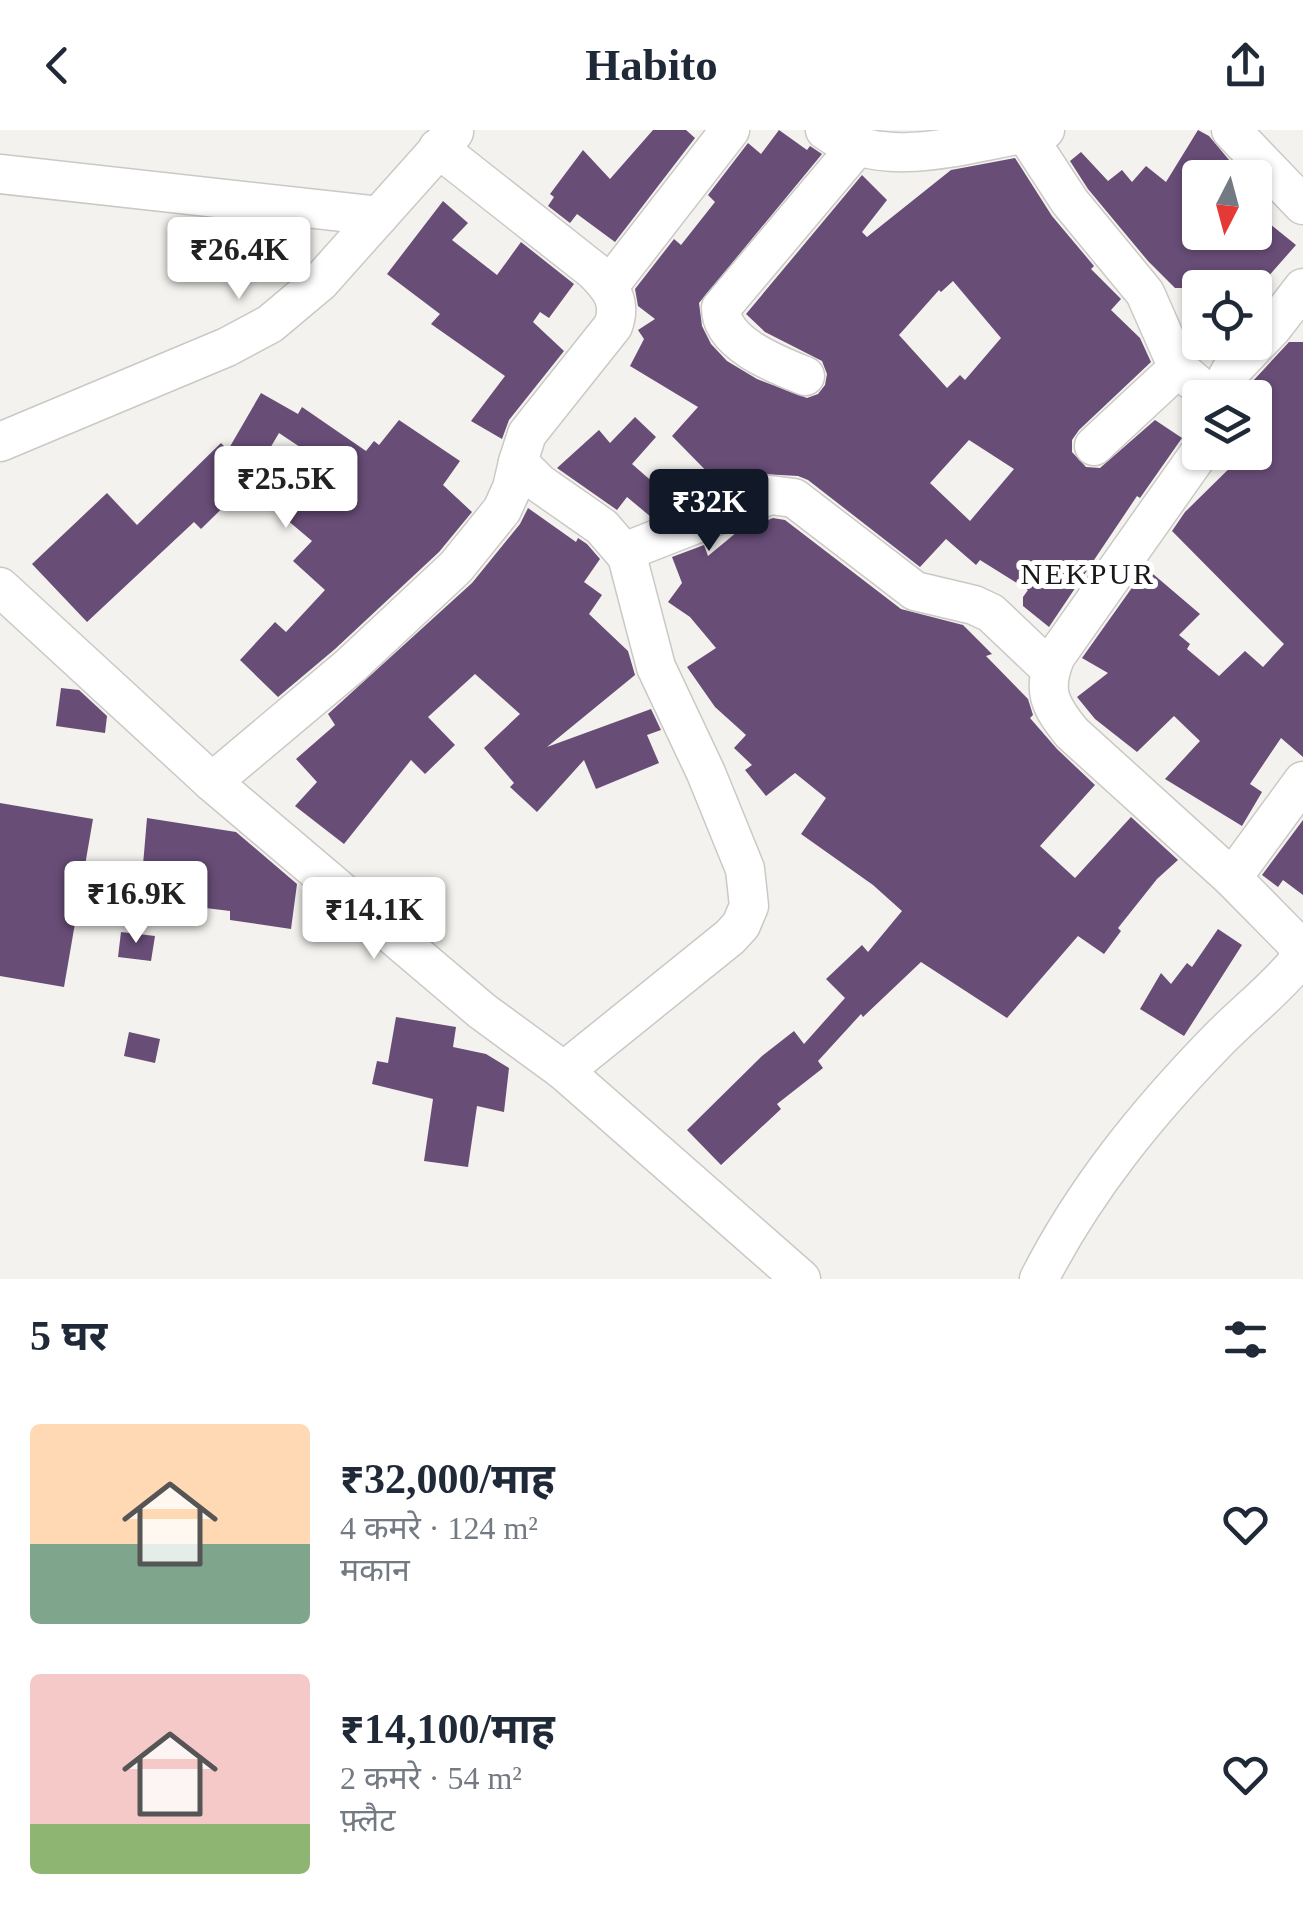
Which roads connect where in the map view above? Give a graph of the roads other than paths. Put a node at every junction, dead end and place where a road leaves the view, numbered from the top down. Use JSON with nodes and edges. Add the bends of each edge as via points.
{"nodes":[{"id":1,"x":730,"y":130,"type":"edge"},
{"id":2,"x":1231,"y":130,"type":"edge"},
{"id":3,"x":1035,"y":131,"type":"edge"},
{"id":4,"x":447,"y":139,"type":"edge"},
{"id":5,"x":840,"y":139,"type":"edge"},
{"id":6,"x":0,"y":174,"type":"edge"},
{"id":7,"x":1303,"y":204,"type":"edge"},
{"id":8,"x":379,"y":216,"type":"junction"},
{"id":9,"x":609,"y":286,"type":"junction"},
{"id":10,"x":1303,"y":288,"type":"edge"},
{"id":11,"x":1178,"y":368,"type":"junction"},
{"id":12,"x":805,"y":376,"type":"dead end"},
{"id":13,"x":1192,"y":380,"type":"edge"},
{"id":14,"x":1225,"y":380,"type":"edge"},
{"id":15,"x":0,"y":442,"type":"edge"},
{"id":16,"x":1094,"y":446,"type":"dead end"},
{"id":17,"x":518,"y":462,"type":"junction"},
{"id":18,"x":1188,"y":470,"type":"edge"},
{"id":19,"x":624,"y":552,"type":"junction"},
{"id":20,"x":0,"y":587,"type":"edge"},
{"id":21,"x":1050,"y":668,"type":"junction"},
{"id":22,"x":1303,"y":781,"type":"edge"},
{"id":23,"x":212,"y":782,"type":"junction"},
{"id":24,"x":1232,"y":878,"type":"junction"},
{"id":25,"x":564,"y":1071,"type":"junction"},
{"id":26,"x":802,"y":1279,"type":"edge"},
{"id":27,"x":1039,"y":1279,"type":"edge"}],
"edges":[{"from":1,"to":9,"type":"street"},
{"from":2,"to":7,"type":"street"},
{"from":3,"to":5,"type":"street","via":[[929,150]]},
{"from":3,"to":11,"type":"street","via":[[1070,202],[1145,293]]},
{"from":4,"to":8,"type":"street"},
{"from":4,"to":9,"type":"street"},
{"from":5,"to":12,"type":"street","via":[[721,308],[741,341]]},
{"from":6,"to":8,"type":"street"},
{"from":8,"to":15,"type":"street","via":[[320,282],[270,324]]},
{"from":9,"to":17,"type":"street","via":[[618,307],[613,326],[527,434]]},
{"from":10,"to":14,"type":"street"},
{"from":11,"to":13,"type":"street"},
{"from":11,"to":16,"type":"street"},
{"from":17,"to":19,"type":"street"},
{"from":17,"to":23,"type":"street","via":[[502,510],[456,567]]},
{"from":18,"to":21,"type":"street"},
{"from":19,"to":21,"type":"street","via":[[770,495],[794,498],[915,591],[991,613]]},
{"from":19,"to":25,"type":"street","via":[[663,686],[744,869],[749,906],[730,937]]},
{"from":20,"to":23,"type":"street"},
{"from":21,"to":24,"type":"street","via":[[1052,708],[1072,733]]},
{"from":22,"to":24,"type":"street"},
{"from":23,"to":25,"type":"street","via":[[482,1011]]},
{"from":24,"to":27,"type":"street","via":[[1297,944],[1299,960],[1136,1129],[1099,1177]]},
{"from":25,"to":26,"type":"street"}]}
